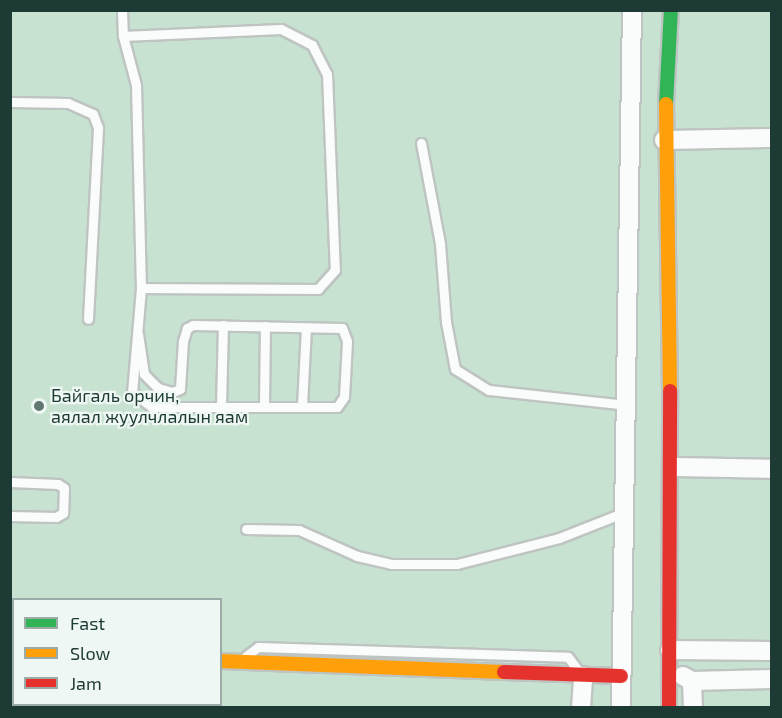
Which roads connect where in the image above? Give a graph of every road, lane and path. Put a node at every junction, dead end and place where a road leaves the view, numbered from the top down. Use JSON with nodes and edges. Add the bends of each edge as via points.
{"nodes":[{"id":1,"x":122,"y":10,"type":"edge"},
{"id":2,"x":632,"y":10,"type":"edge"},
{"id":3,"x":671,"y":10,"type":"edge"},
{"id":4,"x":123,"y":36,"type":"junction"},
{"id":5,"x":10,"y":102,"type":"edge"},
{"id":6,"x":771,"y":138,"type":"edge"},
{"id":7,"x":664,"y":140,"type":"junction"},
{"id":8,"x":421,"y":143,"type":"dead end"},
{"id":9,"x":141,"y":288,"type":"junction"},
{"id":10,"x":88,"y":318,"type":"dead end"},
{"id":11,"x":223,"y":325,"type":"junction"},
{"id":12,"x":265,"y":327,"type":"junction"},
{"id":13,"x":306,"y":328,"type":"junction"},
{"id":14,"x":138,"y":334,"type":"junction"},
{"id":15,"x":264,"y":405,"type":"junction"},
{"id":16,"x":626,"y":405,"type":"junction"},
{"id":17,"x":221,"y":406,"type":"junction"},
{"id":18,"x":303,"y":406,"type":"junction"},
{"id":19,"x":672,"y":467,"type":"junction"},
{"id":20,"x":771,"y":469,"type":"edge"},
{"id":21,"x":10,"y":482,"type":"edge"},
{"id":22,"x":625,"y":512,"type":"junction"},
{"id":23,"x":10,"y":516,"type":"edge"},
{"id":24,"x":246,"y":529,"type":"dead end"},
{"id":25,"x":670,"y":650,"type":"junction"},
{"id":26,"x":771,"y":651,"type":"edge"},
{"id":27,"x":222,"y":661,"type":"edge"},
{"id":28,"x":669,"y":675,"type":"junction"},
{"id":29,"x":583,"y":676,"type":"junction"},
{"id":30,"x":621,"y":676,"type":"junction"},
{"id":31,"x":771,"y":679,"type":"edge"},
{"id":32,"x":692,"y":681,"type":"junction"},
{"id":33,"x":581,"y":708,"type":"edge"},
{"id":34,"x":621,"y":708,"type":"edge"},
{"id":35,"x":669,"y":708,"type":"edge"},
{"id":36,"x":693,"y":708,"type":"edge"}],
"edges":[{"from":1,"to":4,"type":"lane"},
{"from":2,"to":16,"type":"street"},
{"from":3,"to":7,"type":"street"},
{"from":4,"to":9,"type":"lane","via":[[136,85]]},
{"from":4,"to":9,"type":"lane","via":[[281,29],[312,45],[327,74],[335,270],[318,289]]},
{"from":5,"to":10,"type":"lane","via":[[68,103],[93,114],[98,128]]},
{"from":6,"to":7,"type":"street"},
{"from":7,"to":19,"type":"street"},
{"from":8,"to":16,"type":"lane","via":[[440,244],[446,322],[455,369],[489,390]]},
{"from":9,"to":14,"type":"lane"},
{"from":11,"to":12,"type":"lane"},
{"from":11,"to":14,"type":"lane","via":[[187,328],[180,389],[172,392],[158,388],[144,374]]},
{"from":11,"to":17,"type":"lane"},
{"from":12,"to":13,"type":"lane"},
{"from":12,"to":15,"type":"lane"},
{"from":13,"to":18,"type":"lane"},
{"from":13,"to":18,"type":"lane","via":[[342,328],[347,341],[344,397],[338,407]]},
{"from":14,"to":17,"type":"lane","via":[[132,392],[136,398],[152,407]]},
{"from":15,"to":17,"type":"lane"},
{"from":15,"to":18,"type":"lane"},
{"from":16,"to":22,"type":"street"},
{"from":19,"to":20,"type":"street"},
{"from":19,"to":25,"type":"street"},
{"from":21,"to":23,"type":"lane","via":[[58,484],[64,488],[63,513],[56,517]]},
{"from":22,"to":24,"type":"lane","via":[[559,538],[457,564],[391,564],[357,556],[299,530]]},
{"from":22,"to":30,"type":"street"},
{"from":25,"to":26,"type":"street"},
{"from":25,"to":28,"type":"street"},
{"from":27,"to":29,"type":"street"},
{"from":28,"to":32,"type":"street"},
{"from":28,"to":35,"type":"street"},
{"from":29,"to":30,"type":"street"},
{"from":29,"to":33,"type":"street"},
{"from":30,"to":34,"type":"street"},
{"from":31,"to":32,"type":"street"},
{"from":32,"to":36,"type":"street"}]}
